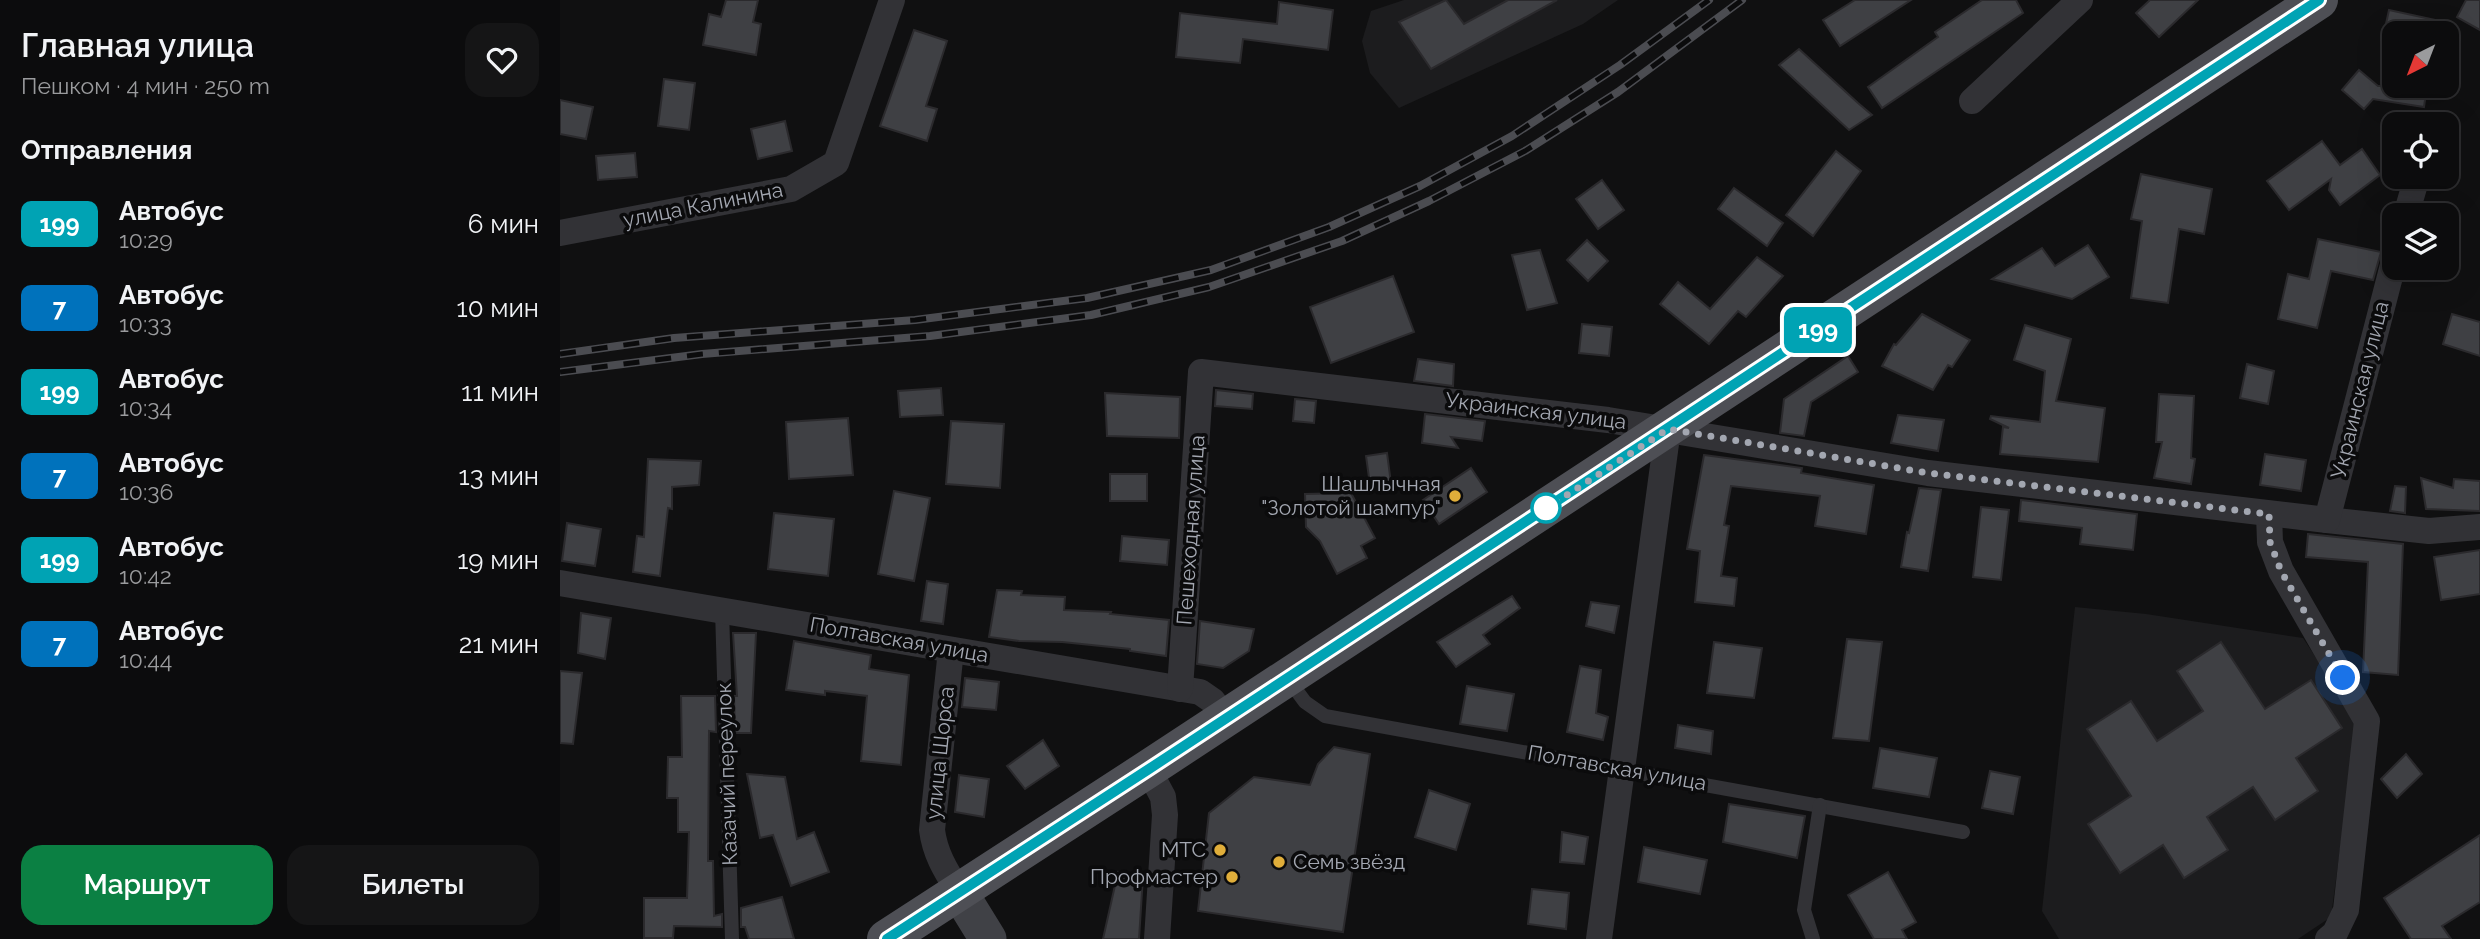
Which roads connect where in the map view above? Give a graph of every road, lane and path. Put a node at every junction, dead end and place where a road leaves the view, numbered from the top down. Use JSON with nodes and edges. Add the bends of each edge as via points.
{"nodes":[{"id":1,"x":892,"y":0,"type":"edge"},
{"id":2,"x":2080,"y":0,"type":"edge"},
{"id":3,"x":2319,"y":0,"type":"edge"},
{"id":4,"x":1972,"y":101,"type":"dead end"},
{"id":5,"x":560,"y":233,"type":"edge"},
{"id":6,"x":2389,"y":280,"type":"edge"},
{"id":7,"x":1201,"y":372,"type":"joint"},
{"id":8,"x":1668,"y":429,"type":"junction"},
{"id":9,"x":2269,"y":514,"type":"junction"},
{"id":10,"x":2327,"y":520,"type":"junction"},
{"id":11,"x":2480,"y":527,"type":"edge"},
{"id":12,"x":560,"y":583,"type":"edge"},
{"id":13,"x":722,"y":610,"type":"junction"},
{"id":14,"x":951,"y":650,"type":"junction"},
{"id":15,"x":1288,"y":678,"type":"junction"},
{"id":16,"x":1180,"y":689,"type":"junction"},
{"id":17,"x":1226,"y":719,"type":"junction"},
{"id":18,"x":1149,"y":769,"type":"junction"},
{"id":19,"x":1624,"y":769,"type":"junction"},
{"id":20,"x":1821,"y":805,"type":"junction"},
{"id":21,"x":1963,"y":832,"type":"dead end"},
{"id":22,"x":959,"y":892,"type":"junction"},
{"id":23,"x":732,"y":939,"type":"edge"},
{"id":24,"x":888,"y":939,"type":"edge"},
{"id":25,"x":988,"y":939,"type":"edge"},
{"id":26,"x":1157,"y":939,"type":"edge"},
{"id":27,"x":1599,"y":939,"type":"edge"},
{"id":28,"x":1813,"y":939,"type":"edge"},
{"id":29,"x":2328,"y":939,"type":"edge"}],
"edges":[{"from":1,"to":5,"type":"street","name":"улица Калинина","via":[[835,163],[791,188]]},
{"from":2,"to":4,"type":"street"},
{"from":3,"to":8,"type":"main road"},
{"from":6,"to":10,"type":"street","name":"Украинская улица"},
{"from":7,"to":8,"type":"street","name":"Украинская улица"},
{"from":7,"to":16,"type":"street","name":"Пешеходная улица"},
{"from":8,"to":9,"type":"street","name":"Украинская улица","via":[[1928,473]]},
{"from":8,"to":15,"type":"main road"},
{"from":8,"to":19,"type":"street"},
{"from":9,"to":10,"type":"street","name":"Украинская улица"},
{"from":9,"to":29,"type":"street","via":[[2270,542],[2281,571],[2367,721],[2346,910]]},
{"from":10,"to":11,"type":"street","name":"Украинская улица","via":[[2429,531]]},
{"from":12,"to":13,"type":"street","name":"Полтавская улица"},
{"from":13,"to":14,"type":"street","name":"Полтавская улица"},
{"from":13,"to":23,"type":"lane","name":"Казачий переулок"},
{"from":14,"to":16,"type":"street","name":"Полтавская улица"},
{"from":14,"to":22,"type":"street","name":"улица Щорса","via":[[932,830],[934,848]]},
{"from":15,"to":17,"type":"main road"},
{"from":15,"to":19,"type":"lane","name":"Полтавская улица","via":[[1305,702],[1325,716]]},
{"from":16,"to":17,"type":"street","name":"Полтавская улица","via":[[1200,692]]},
{"from":17,"to":18,"type":"main road"},
{"from":18,"to":22,"type":"main road"},
{"from":18,"to":26,"type":"street","via":[[1166,815]]},
{"from":19,"to":20,"type":"lane","name":"Полтавская улица"},
{"from":19,"to":27,"type":"street"},
{"from":20,"to":21,"type":"lane","name":"Полтавская улица"},
{"from":20,"to":28,"type":"lane","via":[[1804,910]]},
{"from":22,"to":24,"type":"main road"},
{"from":22,"to":25,"type":"main road"}]}
